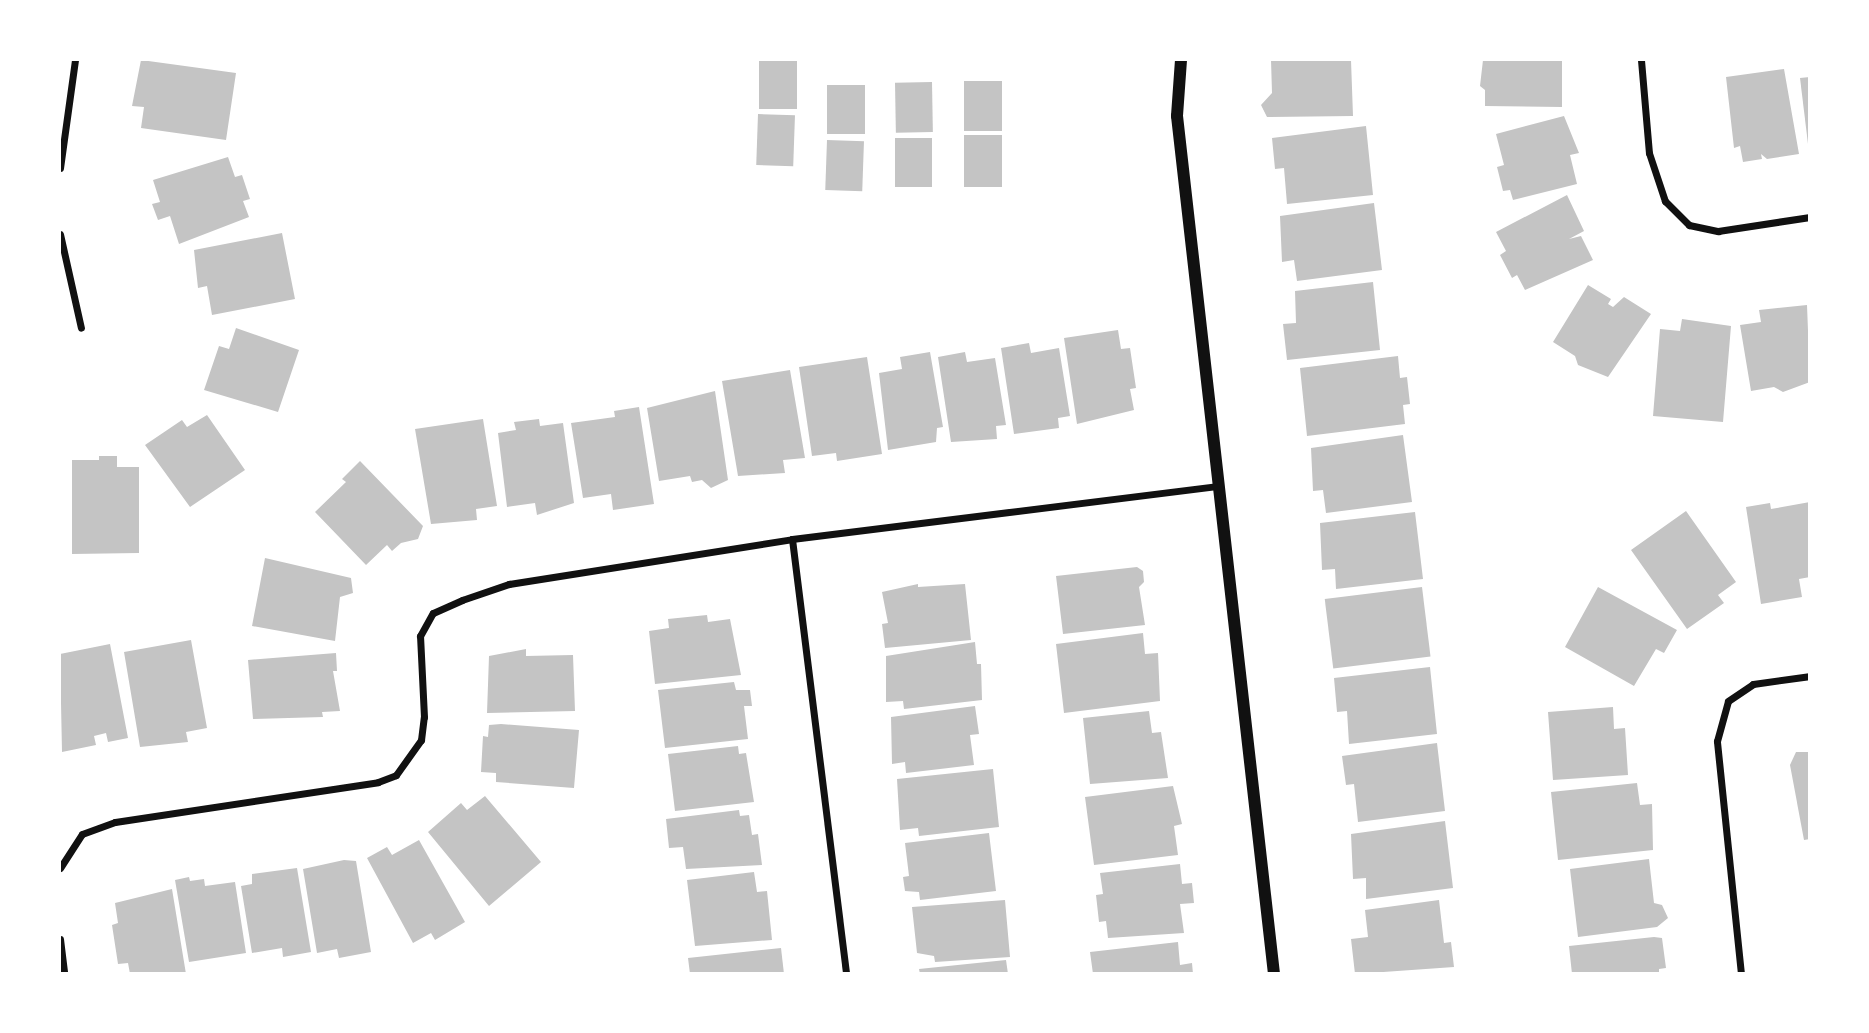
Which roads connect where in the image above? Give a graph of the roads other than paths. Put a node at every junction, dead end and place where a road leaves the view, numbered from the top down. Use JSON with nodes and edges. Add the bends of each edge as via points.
{"nodes":[{"id":1,"x":75,"y":60,"type":"edge"},
{"id":2,"x":1181,"y":60,"type":"edge"},
{"id":3,"x":1642,"y":60,"type":"edge"},
{"id":4,"x":60,"y":168,"type":"edge"},
{"id":5,"x":1810,"y":217,"type":"edge"},
{"id":6,"x":60,"y":234,"type":"edge"},
{"id":7,"x":81,"y":328,"type":"dead end"},
{"id":8,"x":1217,"y":486,"type":"junction"},
{"id":9,"x":792,"y":539,"type":"junction"},
{"id":10,"x":1810,"y":677,"type":"edge"},
{"id":11,"x":60,"y":867,"type":"edge"},
{"id":12,"x":60,"y":939,"type":"edge"},
{"id":13,"x":64,"y":974,"type":"edge"},
{"id":14,"x":846,"y":974,"type":"edge"},
{"id":15,"x":1274,"y":974,"type":"edge"},
{"id":16,"x":1741,"y":974,"type":"edge"}],
"edges":[{"from":1,"to":4,"type":"street"},
{"from":2,"to":8,"type":"street","via":[[1177,116]]},
{"from":3,"to":5,"type":"street","via":[[1649,153],[1665,201],[1689,225],[1718,231]]},
{"from":6,"to":7,"type":"street"},
{"from":8,"to":9,"type":"street"},
{"from":8,"to":15,"type":"street"},
{"from":9,"to":11,"type":"street","via":[[509,584],[462,600],[433,613],[420,636],[421,740],[396,775],[378,782],[115,822],[82,834]]},
{"from":9,"to":14,"type":"street"},
{"from":10,"to":16,"type":"street","via":[[1753,684],[1728,701],[1717,741]]},
{"from":12,"to":13,"type":"street"}]}
